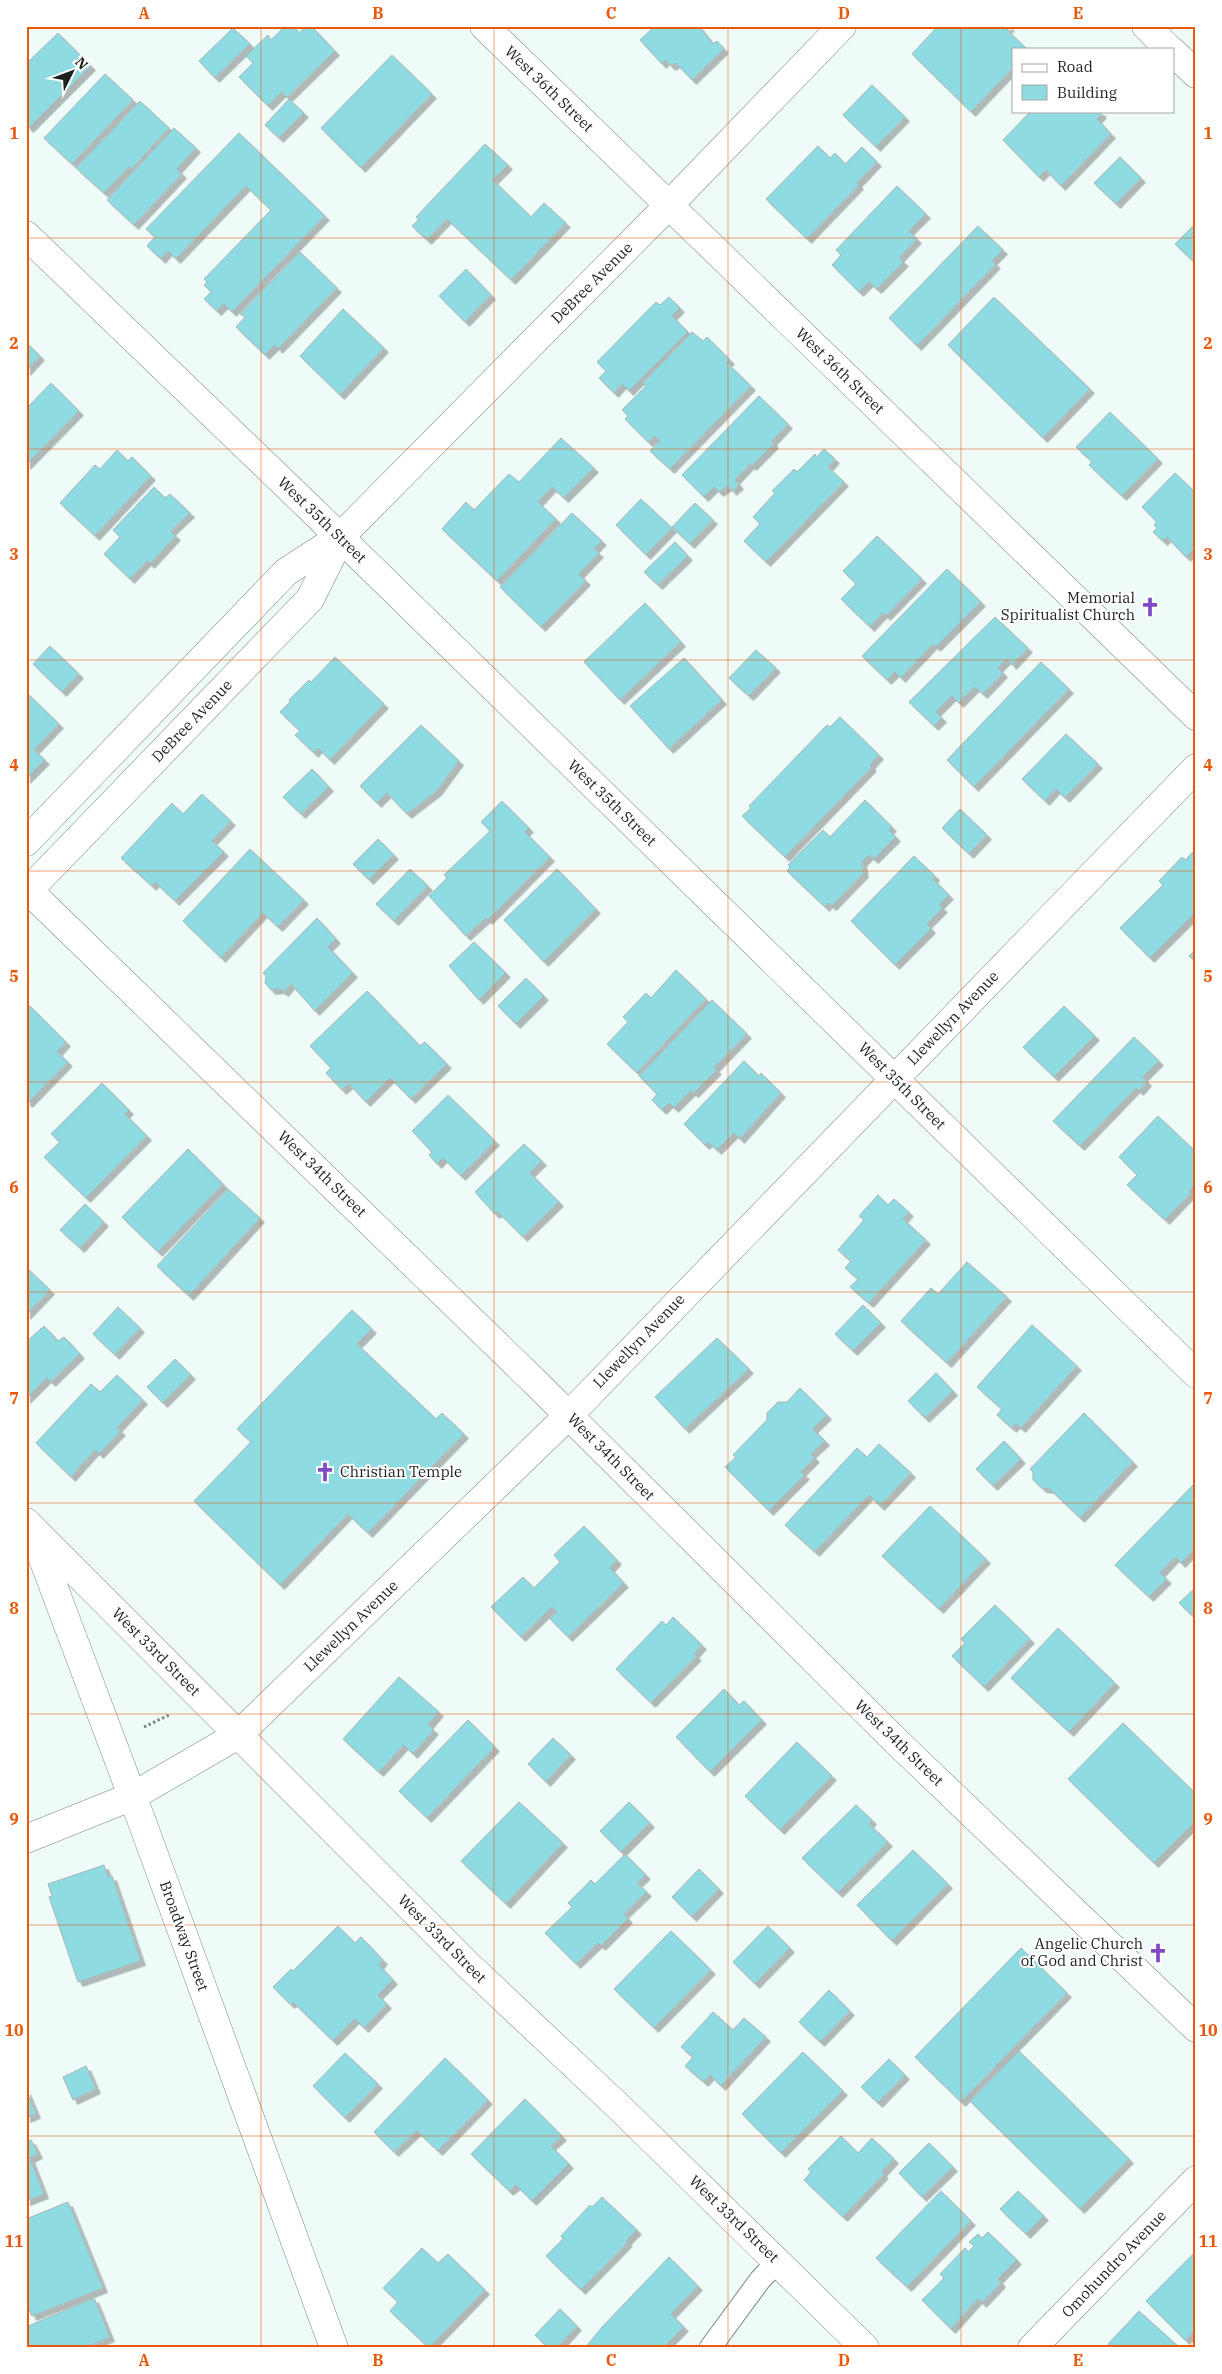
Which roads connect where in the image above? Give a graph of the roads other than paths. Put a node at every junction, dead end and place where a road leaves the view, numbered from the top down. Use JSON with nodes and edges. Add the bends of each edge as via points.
{"nodes":[{"id":1,"x":484,"y":26,"type":"edge"},
{"id":2,"x":842,"y":26,"type":"edge"},
{"id":3,"x":1146,"y":26,"type":"edge"},
{"id":4,"x":1169,"y":48,"type":"edge"},
{"id":5,"x":1174,"y":53,"type":"edge"},
{"id":6,"x":1196,"y":74,"type":"edge"},
{"id":7,"x":669,"y":205,"type":"junction"},
{"id":8,"x":26,"y":235,"type":"edge"},
{"id":9,"x":340,"y":537,"type":"junction"},
{"id":10,"x":1196,"y":716,"type":"edge"},
{"id":11,"x":1196,"y":768,"type":"edge"},
{"id":12,"x":26,"y":842,"type":"edge"},
{"id":13,"x":27,"y":890,"type":"edge"},
{"id":14,"x":894,"y":1078,"type":"junction"},
{"id":15,"x":1196,"y":1374,"type":"edge"},
{"id":16,"x":569,"y":1415,"type":"junction"},
{"id":17,"x":28,"y":1524,"type":"edge"},
{"id":18,"x":238,"y":1736,"type":"junction"},
{"id":19,"x":133,"y":1796,"type":"junction"},
{"id":20,"x":26,"y":1839,"type":"edge"},
{"id":21,"x":1196,"y":2028,"type":"edge"},
{"id":22,"x":1196,"y":2180,"type":"edge"},
{"id":23,"x":777,"y":2262,"type":"junction"},
{"id":24,"x":334,"y":2348,"type":"edge"},
{"id":25,"x":710,"y":2348,"type":"edge"},
{"id":26,"x":865,"y":2348,"type":"edge"},
{"id":27,"x":1032,"y":2348,"type":"edge"}],
"edges":[{"from":1,"to":7,"type":"street","name":"West 36th Street"},
{"from":2,"to":7,"type":"street","name":"DeBree Avenue"},
{"from":3,"to":4,"type":"street"},
{"from":5,"to":6,"type":"street"},
{"from":7,"to":9,"type":"street","name":"DeBree Avenue"},
{"from":7,"to":10,"type":"street","name":"West 36th Street"},
{"from":8,"to":9,"type":"street","name":"West 35th Street"},
{"from":9,"to":12,"type":"street","name":"DeBree Avenue","via":[[286,572]]},
{"from":9,"to":13,"type":"street","name":"DeBree Avenue","via":[[310,599]]},
{"from":9,"to":14,"type":"street","name":"West 35th Street"},
{"from":11,"to":14,"type":"street","name":"Llewellyn Avenue"},
{"from":13,"to":16,"type":"street","name":"West 34th Street"},
{"from":14,"to":15,"type":"street","name":"West 35th Street"},
{"from":14,"to":16,"type":"street","name":"Llewellyn Avenue"},
{"from":16,"to":18,"type":"street","name":"Llewellyn Avenue"},
{"from":16,"to":21,"type":"street","name":"West 34th Street","via":[[900,1746]]},
{"from":17,"to":18,"type":"street","name":"West 33rd Street","via":[[198,1692]]},
{"from":17,"to":19,"type":"street","name":"Broadway Street"},
{"from":18,"to":19,"type":"street","name":"Llewellyn Avenue"},
{"from":18,"to":23,"type":"street","name":"West 33rd Street","via":[[468,1965]]},
{"from":19,"to":20,"type":"street","name":"Llewellyn Avenue"},
{"from":19,"to":24,"type":"street","name":"Broadway Street"},
{"from":22,"to":27,"type":"street","name":"Omohundro Avenue"},
{"from":23,"to":25,"type":"lane"},
{"from":23,"to":26,"type":"street","name":"West 33rd Street"}]}
